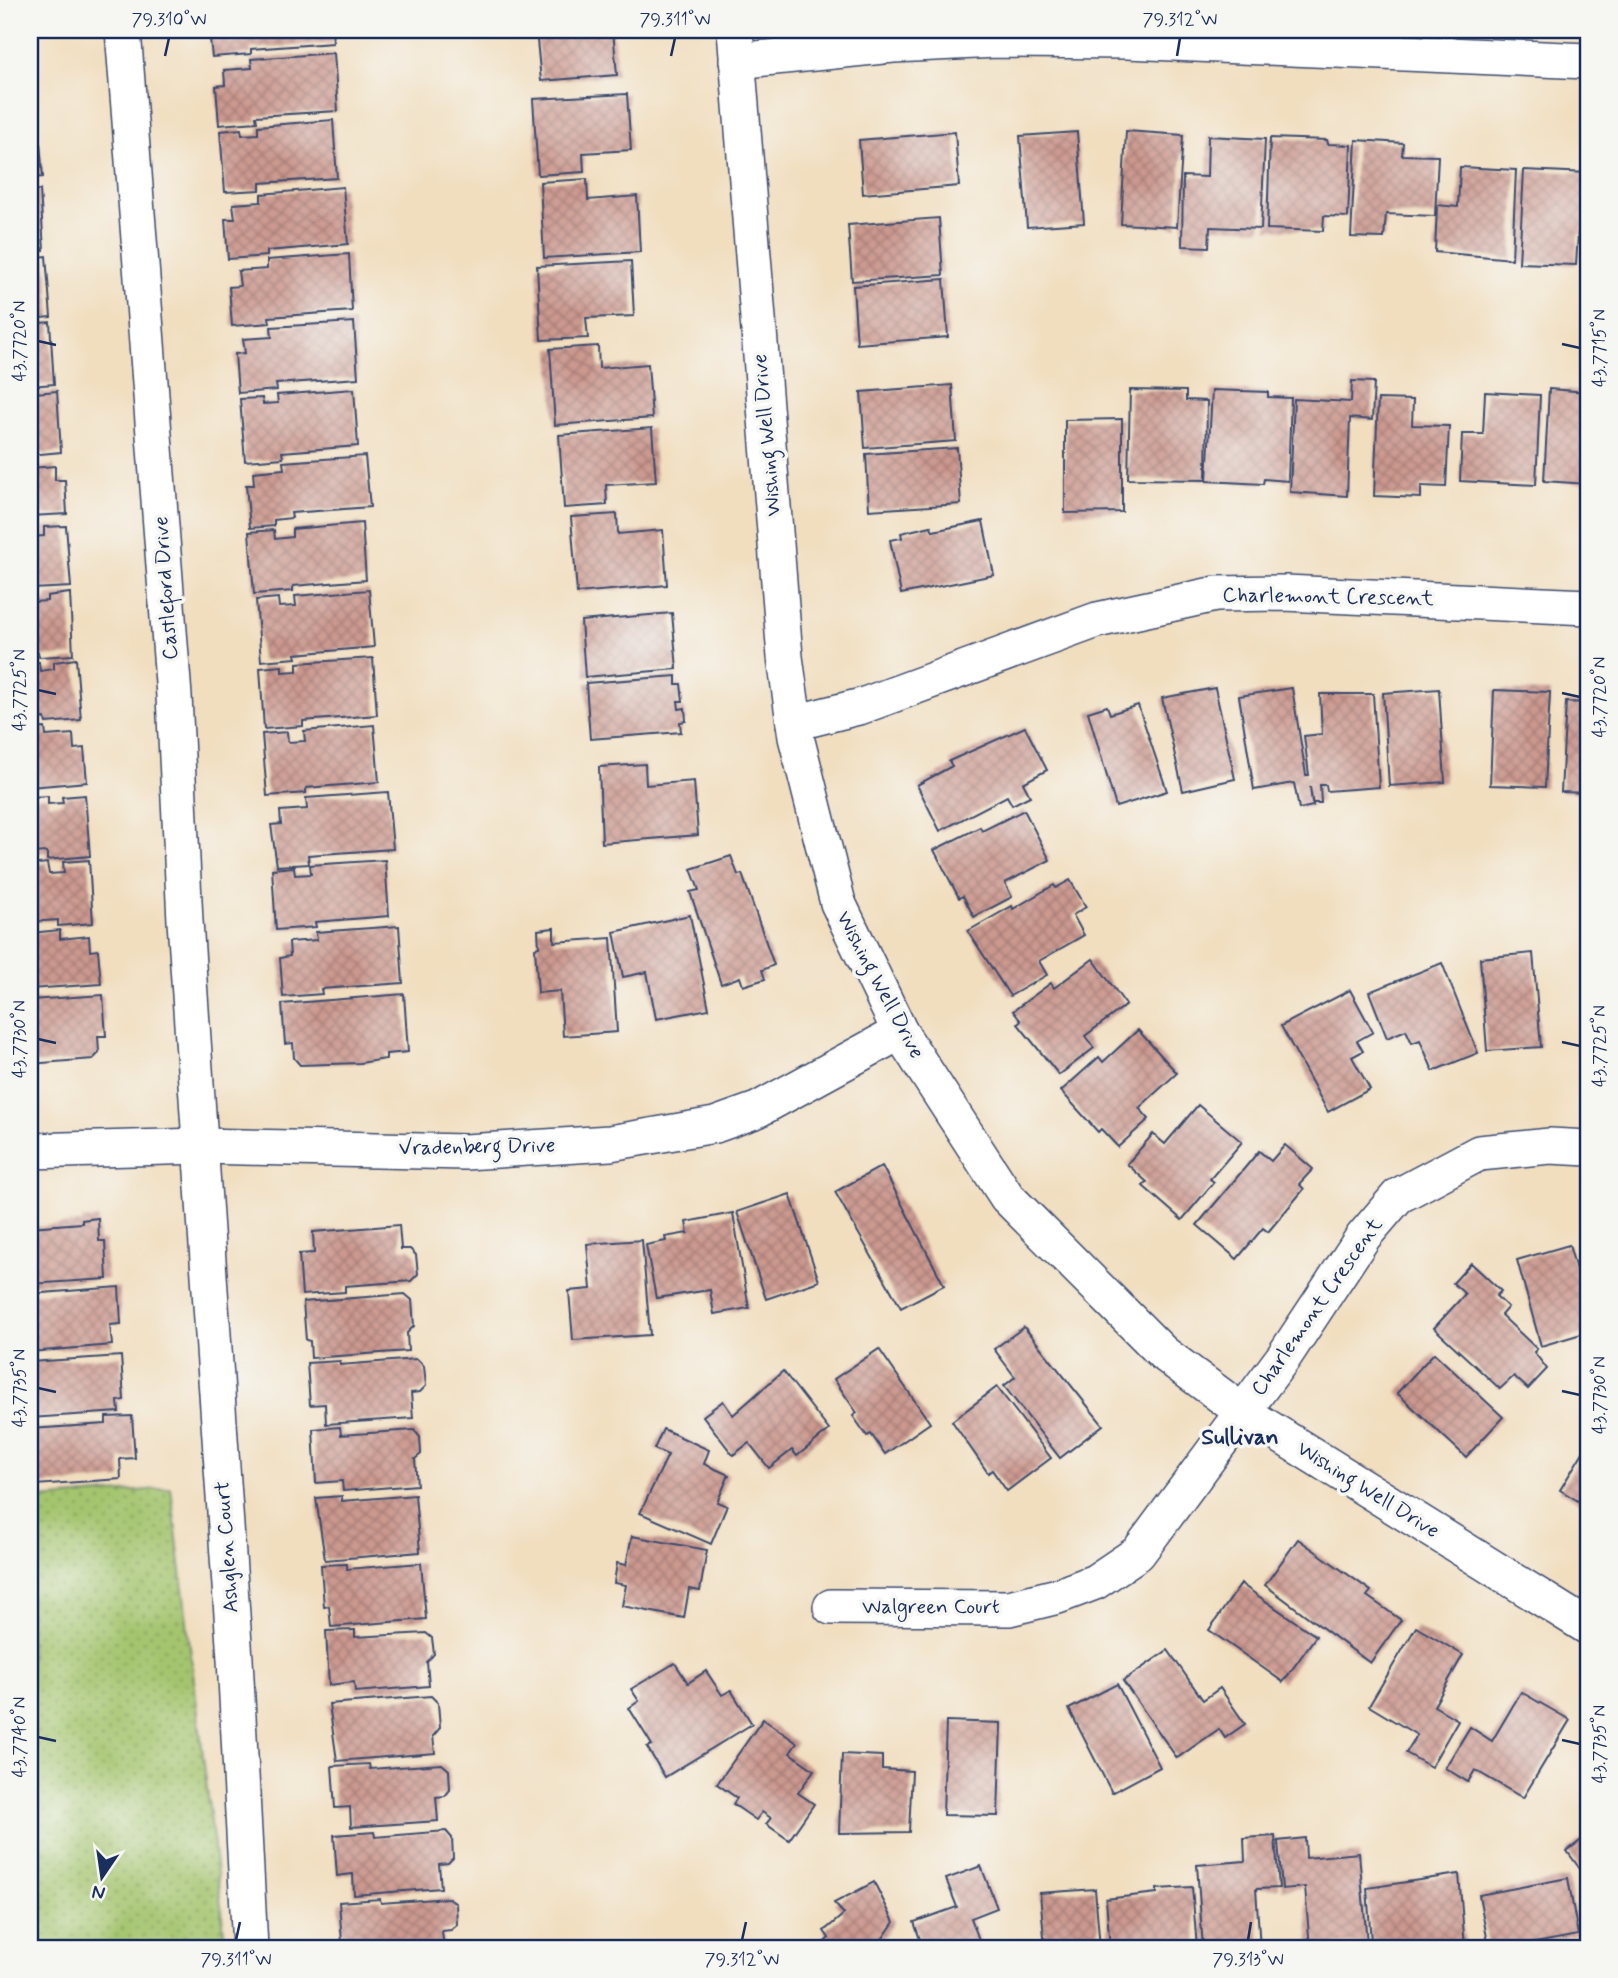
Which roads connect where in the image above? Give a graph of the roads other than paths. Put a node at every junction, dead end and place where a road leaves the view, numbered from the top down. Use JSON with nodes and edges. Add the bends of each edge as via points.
{"nodes":[{"id":1,"x":123,"y":30,"type":"edge"},
{"id":2,"x":736,"y":45,"type":"edge"},
{"id":3,"x":1588,"y":61,"type":"edge"},
{"id":4,"x":1588,"y":607,"type":"edge"},
{"id":5,"x":794,"y":723,"type":"junction"},
{"id":6,"x":900,"y":1032,"type":"junction"},
{"id":7,"x":201,"y":1146,"type":"junction"},
{"id":8,"x":1588,"y":1148,"type":"edge"},
{"id":9,"x":30,"y":1151,"type":"edge"},
{"id":10,"x":1243,"y":1412,"type":"junction"},
{"id":11,"x":831,"y":1607,"type":"dead end"},
{"id":12,"x":1588,"y":1627,"type":"edge"},
{"id":13,"x":250,"y":1948,"type":"edge"}],
"edges":[{"from":1,"to":7,"type":"street","name":"Castleford Drive","via":[[174,696]]},
{"from":2,"to":3,"type":"street","via":[[1127,41]]},
{"from":2,"to":5,"type":"street","name":"Wishing Well Drive","via":[[783,643]]},
{"from":4,"to":5,"type":"street","name":"Charlemont Crescent","via":[[1216,594],[1097,620],[862,706]]},
{"from":5,"to":6,"type":"street","name":"Wishing Well Drive","via":[[838,903]]},
{"from":6,"to":7,"type":"street","name":"Vradenberg Drive","via":[[757,1110],[715,1125],[610,1143],[465,1152]]},
{"from":6,"to":10,"type":"street","name":"Wishing Well Drive","via":[[1007,1197],[1163,1353]]},
{"from":7,"to":9,"type":"street","name":"Vradenberg Drive"},
{"from":7,"to":13,"type":"street","name":"Ashglen Court"},
{"from":8,"to":10,"type":"street","name":"Charlemont Crescent","via":[[1550,1146],[1479,1153],[1398,1196],[1363,1237]]},
{"from":10,"to":11,"type":"street","name":"Walgreen Court","via":[[1138,1553],[1095,1582],[1009,1608]]},
{"from":10,"to":12,"type":"street","name":"Wishing Well Drive"}]}
